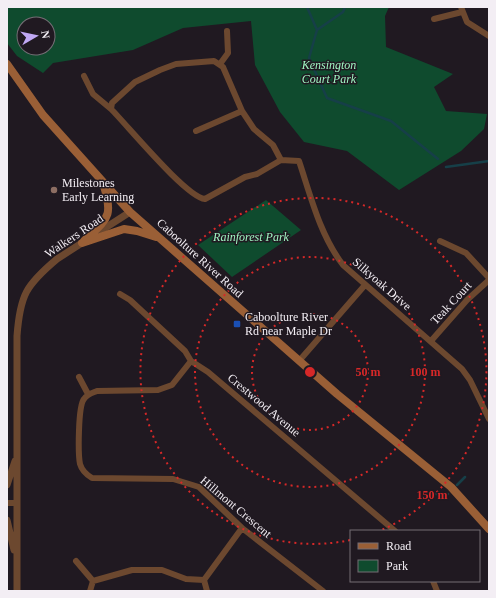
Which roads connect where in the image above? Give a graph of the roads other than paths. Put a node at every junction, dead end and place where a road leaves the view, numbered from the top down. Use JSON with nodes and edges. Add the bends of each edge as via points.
{"nodes":[{"id":1,"x":462,"y":9,"type":"edge"},
{"id":2,"x":434,"y":19,"type":"dead end"},
{"id":3,"x":227,"y":31,"type":"dead end"},
{"id":4,"x":489,"y":36,"type":"edge"},
{"id":5,"x":7,"y":64,"type":"edge"},
{"id":6,"x":220,"y":64,"type":"junction"},
{"id":7,"x":84,"y":76,"type":"dead end"},
{"id":8,"x":111,"y":109,"type":"junction"},
{"id":9,"x":242,"y":111,"type":"junction"},
{"id":10,"x":196,"y":131,"type":"dead end"},
{"id":11,"x":281,"y":160,"type":"junction"},
{"id":12,"x":102,"y":180,"type":"junction"},
{"id":13,"x":130,"y":212,"type":"junction"},
{"id":14,"x":160,"y":238,"type":"junction"},
{"id":15,"x":440,"y":241,"type":"dead end"},
{"id":16,"x":82,"y":243,"type":"junction"},
{"id":17,"x":489,"y":279,"type":"edge"},
{"id":18,"x":365,"y":285,"type":"junction"},
{"id":19,"x":120,"y":294,"type":"dead end"},
{"id":20,"x":431,"y":341,"type":"junction"},
{"id":21,"x":191,"y":361,"type":"junction"},
{"id":22,"x":299,"y":361,"type":"junction"},
{"id":23,"x":79,"y":377,"type":"dead end"},
{"id":24,"x":88,"y":394,"type":"junction"},
{"id":25,"x":489,"y":402,"type":"edge"},
{"id":26,"x":482,"y":405,"type":"junction"},
{"id":27,"x":489,"y":419,"type":"edge"},
{"id":28,"x":17,"y":453,"type":"junction"},
{"id":29,"x":7,"y":485,"type":"edge"},
{"id":30,"x":7,"y":502,"type":"edge"},
{"id":31,"x":17,"y":503,"type":"junction"},
{"id":32,"x":7,"y":520,"type":"edge"},
{"id":33,"x":242,"y":528,"type":"junction"},
{"id":34,"x":489,"y":529,"type":"edge"},
{"id":35,"x":394,"y":530,"type":"edge"},
{"id":36,"x":76,"y":562,"type":"dead end"},
{"id":37,"x":17,"y":566,"type":"junction"},
{"id":38,"x":204,"y":580,"type":"junction"},
{"id":39,"x":93,"y":581,"type":"junction"},
{"id":40,"x":17,"y":591,"type":"edge"},
{"id":41,"x":90,"y":591,"type":"edge"},
{"id":42,"x":207,"y":591,"type":"edge"},
{"id":43,"x":323,"y":591,"type":"edge"}],
"edges":[{"from":1,"to":2,"type":"street"},
{"from":1,"to":4,"type":"street","via":[[467,22]]},
{"from":3,"to":6,"type":"street","via":[[228,53]]},
{"from":5,"to":12,"type":"main road","name":"Caboolture River Road","via":[[43,115]]},
{"from":6,"to":8,"type":"street","via":[[214,61],[180,63],[160,70],[135,82],[112,103]]},
{"from":6,"to":9,"type":"street"},
{"from":7,"to":8,"type":"street","via":[[94,94]]},
{"from":8,"to":11,"type":"street","via":[[152,154],[193,194],[201,198],[211,197]]},
{"from":9,"to":10,"type":"street"},
{"from":9,"to":11,"type":"street","via":[[258,134],[273,145]]},
{"from":11,"to":18,"type":"street","name":"Silkyoak Drive","via":[[299,161],[331,250]]},
{"from":12,"to":13,"type":"main road","name":"Caboolture River Road"},
{"from":12,"to":16,"type":"main road","via":[[109,213],[106,220]]},
{"from":13,"to":14,"type":"main road","name":"Caboolture River Road"},
{"from":13,"to":16,"type":"street","name":"Walkers Road"},
{"from":14,"to":16,"type":"main road","via":[[124,229]]},
{"from":14,"to":22,"type":"main road","name":"Caboolture River Road"},
{"from":15,"to":17,"type":"street","via":[[466,253]]},
{"from":16,"to":28,"type":"street","name":"Walkers Road","via":[[57,259],[38,276],[25,292],[18,314]]},
{"from":17,"to":20,"type":"street","name":"Teak Court"},
{"from":18,"to":20,"type":"street","name":"Silkyoak Drive"},
{"from":18,"to":22,"type":"street"},
{"from":19,"to":21,"type":"street","name":"Crestwood Avenue","via":[[130,300],[185,351]]},
{"from":20,"to":26,"type":"street","name":"Silkyoak Drive","via":[[462,369]]},
{"from":21,"to":24,"type":"street","via":[[172,385],[158,390],[97,391]]},
{"from":21,"to":35,"type":"street","name":"Crestwood Avenue","via":[[208,372]]},
{"from":22,"to":34,"type":"main road","name":"Caboolture River Road","via":[[451,487]]},
{"from":23,"to":24,"type":"street"},
{"from":24,"to":33,"type":"street","name":"Hillmont Crescent","via":[[81,406],[80,465],[85,473],[92,478],[186,481],[199,487]]},
{"from":25,"to":26,"type":"street"},
{"from":26,"to":27,"type":"street","name":"Silkyoak Drive"},
{"from":28,"to":29,"type":"street"},
{"from":28,"to":31,"type":"street","name":"Walkers Road"},
{"from":30,"to":31,"type":"street"},
{"from":31,"to":37,"type":"street","name":"Walkers Road"},
{"from":32,"to":37,"type":"street"},
{"from":33,"to":38,"type":"street"},
{"from":33,"to":43,"type":"street","name":"Hillmont Crescent"},
{"from":36,"to":39,"type":"street"},
{"from":37,"to":40,"type":"street","name":"Walkers Road"},
{"from":38,"to":39,"type":"street","via":[[186,579],[162,570],[132,570]]},
{"from":38,"to":42,"type":"street"},
{"from":39,"to":41,"type":"street"}]}
